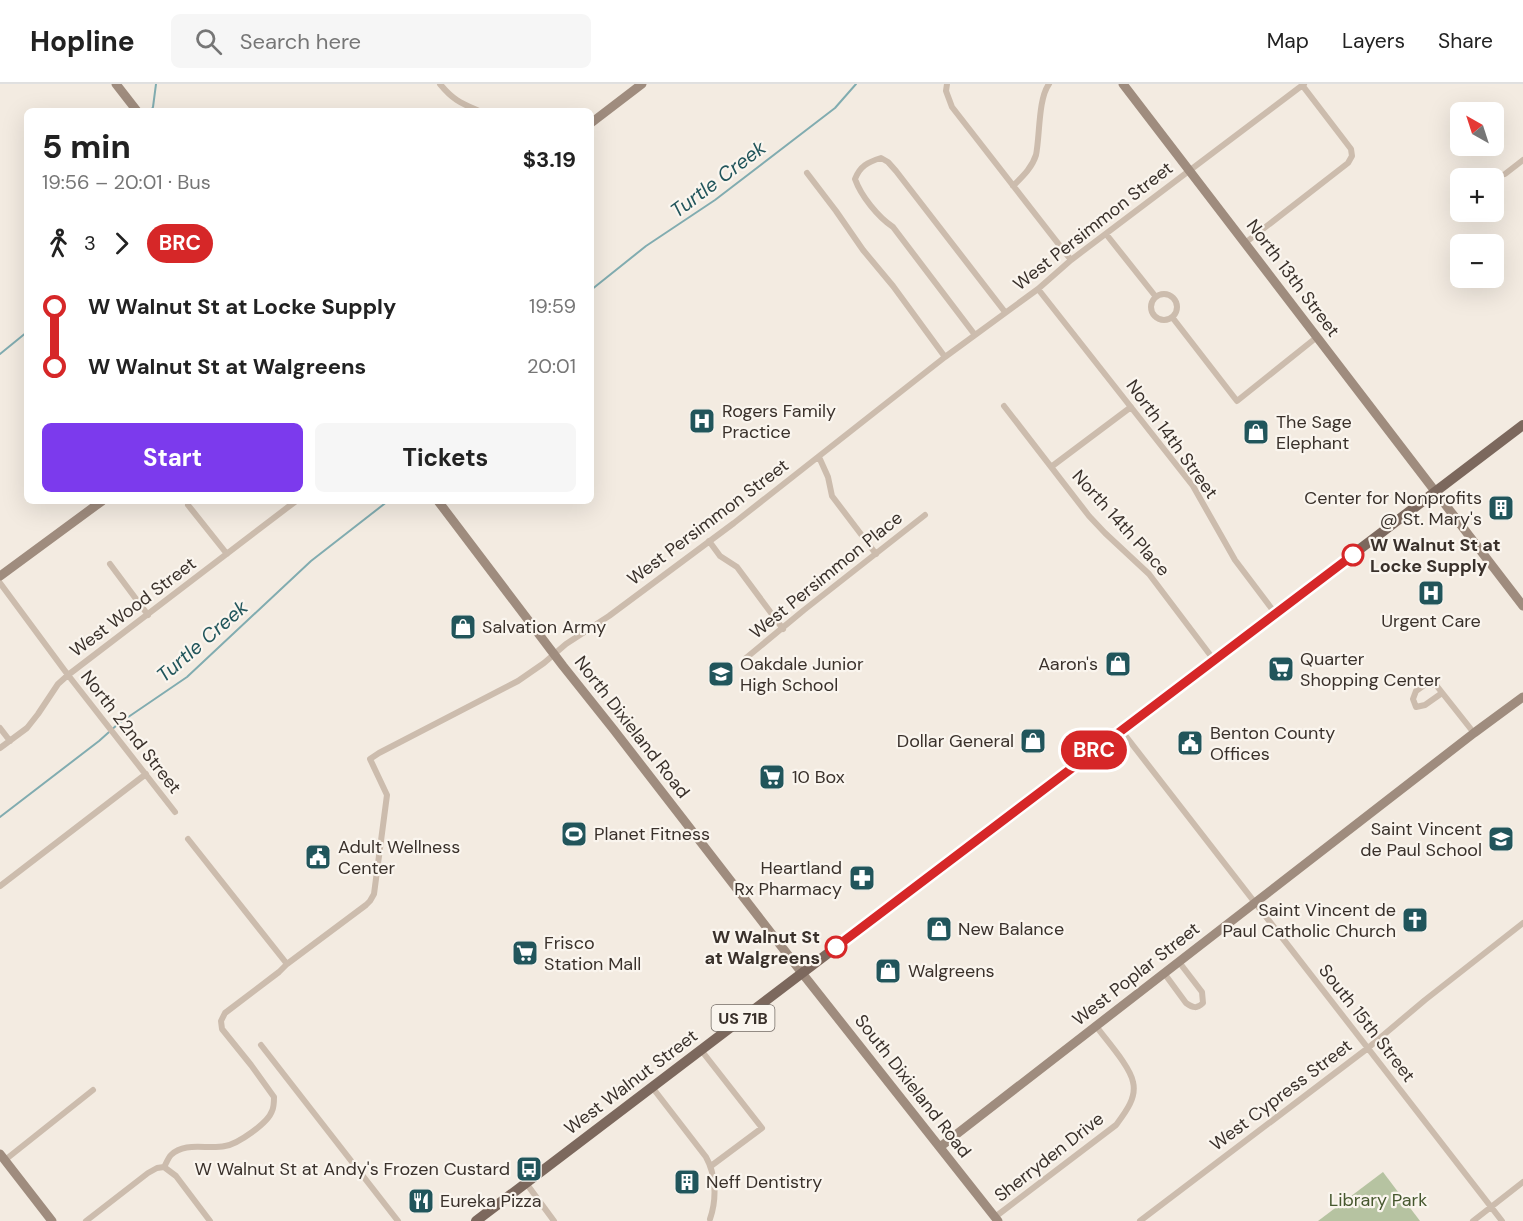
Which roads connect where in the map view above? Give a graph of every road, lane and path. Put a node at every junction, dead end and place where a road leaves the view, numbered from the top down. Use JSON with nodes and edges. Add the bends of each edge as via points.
{"nodes":[{"id":1,"x":116,"y":84,"type":"edge"},
{"id":2,"x":441,"y":84,"type":"edge"},
{"id":3,"x":642,"y":84,"type":"edge"},
{"id":4,"x":946,"y":84,"type":"edge"},
{"id":5,"x":1049,"y":84,"type":"edge"},
{"id":6,"x":1123,"y":84,"type":"edge"},
{"id":7,"x":1303,"y":85,"type":"edge"},
{"id":8,"x":135,"y":108,"type":"edge"},
{"id":9,"x":472,"y":108,"type":"edge"},
{"id":10,"x":594,"y":121,"type":"edge"},
{"id":11,"x":1523,"y":160,"type":"edge"},
{"id":12,"x":1190,"y":171,"type":"junction"},
{"id":13,"x":807,"y":173,"type":"dead end"},
{"id":14,"x":1505,"y":174,"type":"dead end"},
{"id":15,"x":1013,"y":186,"type":"junction"},
{"id":16,"x":1106,"y":234,"type":"junction"},
{"id":17,"x":1245,"y":243,"type":"junction"},
{"id":18,"x":1071,"y":260,"type":"junction"},
{"id":19,"x":1038,"y":289,"type":"junction"},
{"id":20,"x":1156,"y":297,"type":"junction"},
{"id":21,"x":1005,"y":312,"type":"junction"},
{"id":22,"x":1172,"y":317,"type":"junction"},
{"id":23,"x":975,"y":335,"type":"junction"},
{"id":24,"x":1317,"y":337,"type":"junction"},
{"id":25,"x":945,"y":357,"type":"junction"},
{"id":26,"x":1004,"y":406,"type":"dead end"},
{"id":27,"x":1131,"y":407,"type":"junction"},
{"id":28,"x":1523,"y":425,"type":"edge"},
{"id":29,"x":819,"y":457,"type":"junction"},
{"id":30,"x":1051,"y":467,"type":"junction"},
{"id":31,"x":1436,"y":493,"type":"junction"},
{"id":32,"x":98,"y":504,"type":"edge"},
{"id":33,"x":292,"y":504,"type":"edge"},
{"id":34,"x":440,"y":504,"type":"edge"},
{"id":35,"x":188,"y":505,"type":"dead end"},
{"id":36,"x":925,"y":515,"type":"dead end"},
{"id":37,"x":709,"y":541,"type":"junction"},
{"id":38,"x":226,"y":554,"type":"junction"},
{"id":39,"x":876,"y":554,"type":"junction"},
{"id":40,"x":110,"y":564,"type":"dead end"},
{"id":41,"x":0,"y":576,"type":"edge"},
{"id":42,"x":0,"y":583,"type":"edge"},
{"id":43,"x":1523,"y":606,"type":"edge"},
{"id":44,"x":1275,"y":613,"type":"junction"},
{"id":45,"x":148,"y":615,"type":"junction"},
{"id":46,"x":783,"y":629,"type":"junction"},
{"id":47,"x":554,"y":655,"type":"junction"},
{"id":48,"x":746,"y":658,"type":"dead end"},
{"id":49,"x":1214,"y":660,"type":"junction"},
{"id":50,"x":68,"y":675,"type":"junction"},
{"id":51,"x":1442,"y":693,"type":"junction"},
{"id":52,"x":1523,"y":697,"type":"edge"},
{"id":53,"x":0,"y":728,"type":"edge"},
{"id":54,"x":1121,"y":730,"type":"junction"},
{"id":55,"x":1474,"y":733,"type":"junction"},
{"id":56,"x":10,"y":741,"type":"junction"},
{"id":57,"x":0,"y":748,"type":"edge"},
{"id":58,"x":147,"y":774,"type":"junction"},
{"id":59,"x":175,"y":812,"type":"dead end"},
{"id":60,"x":188,"y":839,"type":"dead end"},
{"id":61,"x":0,"y":886,"type":"edge"},
{"id":62,"x":1255,"y":903,"type":"junction"},
{"id":63,"x":1523,"y":923,"type":"edge"},
{"id":64,"x":1179,"y":962,"type":"junction"},
{"id":65,"x":287,"y":964,"type":"junction"},
{"id":66,"x":802,"y":973,"type":"junction"},
{"id":67,"x":1164,"y":973,"type":"junction"},
{"id":68,"x":1096,"y":1026,"type":"junction"},
{"id":69,"x":261,"y":1045,"type":"dead end"},
{"id":70,"x":1368,"y":1048,"type":"junction"},
{"id":71,"x":701,"y":1050,"type":"junction"},
{"id":72,"x":652,"y":1087,"type":"junction"},
{"id":73,"x":93,"y":1090,"type":"dead end"},
{"id":74,"x":940,"y":1146,"type":"junction"},
{"id":75,"x":3,"y":1157,"type":"edge"},
{"id":76,"x":164,"y":1167,"type":"junction"},
{"id":77,"x":711,"y":1167,"type":"junction"},
{"id":78,"x":1523,"y":1182,"type":"edge"},
{"id":79,"x":526,"y":1183,"type":"junction"},
{"id":80,"x":1491,"y":1207,"type":"junction"},
{"id":81,"x":997,"y":1219,"type":"edge"},
{"id":82,"x":710,"y":1220,"type":"edge"},
{"id":83,"x":52,"y":1221,"type":"edge"},
{"id":84,"x":86,"y":1221,"type":"edge"},
{"id":85,"x":210,"y":1221,"type":"edge"},
{"id":86,"x":398,"y":1221,"type":"edge"},
{"id":87,"x":476,"y":1221,"type":"edge"},
{"id":88,"x":554,"y":1221,"type":"edge"},
{"id":89,"x":1140,"y":1221,"type":"edge"},
{"id":90,"x":1473,"y":1221,"type":"edge"},
{"id":91,"x":1502,"y":1221,"type":"edge"}],
"edges":[{"from":1,"to":8,"type":"main road"},
{"from":2,"to":9,"type":"street","via":[[459,102]]},
{"from":3,"to":10,"type":"main road"},
{"from":4,"to":15,"type":"street","via":[[952,107]]},
{"from":5,"to":15,"type":"street","via":[[1042,103],[1035,156],[1030,168]]},
{"from":6,"to":12,"type":"main road","name":"North 13th Street"},
{"from":7,"to":12,"type":"street","name":"West Persimmon Street"},
{"from":7,"to":17,"type":"street","via":[[1352,149],[1352,156]]},
{"from":11,"to":14,"type":"street"},
{"from":12,"to":16,"type":"street","name":"West Persimmon Street"},
{"from":12,"to":17,"type":"main road","name":"North 13th Street"},
{"from":13,"to":25,"type":"street"},
{"from":15,"to":18,"type":"street"},
{"from":16,"to":18,"type":"street","name":"West Persimmon Street"},
{"from":16,"to":20,"type":"street"},
{"from":17,"to":24,"type":"main road","name":"North 13th Street"},
{"from":18,"to":19,"type":"street","name":"West Persimmon Street"},
{"from":19,"to":21,"type":"street","name":"West Persimmon Street"},
{"from":19,"to":27,"type":"street","name":"North 14th Street"},
{"from":20,"to":22,"type":"street","via":[[1165,294],[1173,298],[1176,309]]},
{"from":20,"to":22,"type":"street","via":[[1151,306],[1154,314],[1164,320]]},
{"from":21,"to":23,"type":"street","name":"West Persimmon Street"},
{"from":21,"to":23,"type":"street","via":[[888,162],[880,158],[869,161],[858,171],[858,189],[882,220],[893,227]]},
{"from":22,"to":24,"type":"street","via":[[1237,401]]},
{"from":23,"to":25,"type":"street","name":"West Persimmon Street"},
{"from":24,"to":31,"type":"main road","name":"North 13th Street"},
{"from":25,"to":29,"type":"street","name":"West Persimmon Street"},
{"from":26,"to":30,"type":"street","name":"North 14th Place"},
{"from":27,"to":30,"type":"street"},
{"from":27,"to":44,"type":"street","name":"North 14th Street","via":[[1193,486],[1235,560]]},
{"from":28,"to":31,"type":"main road","name":"West Walnut Street","number":"US 71B"},
{"from":29,"to":37,"type":"street","name":"West Persimmon Street"},
{"from":29,"to":39,"type":"street","via":[[832,496]]},
{"from":30,"to":49,"type":"street","name":"North 14th Place","via":[[1089,516],[1149,574]]},
{"from":31,"to":43,"type":"main road","name":"North 13th Street"},
{"from":31,"to":44,"type":"main road","name":"West Walnut Street","number":"US 71B"},
{"from":32,"to":41,"type":"main road"},
{"from":33,"to":38,"type":"street","name":"West Wood Street"},
{"from":34,"to":47,"type":"main road","name":"North Dixieland Road"},
{"from":35,"to":38,"type":"street"},
{"from":36,"to":39,"type":"street","name":"West Persimmon Place"},
{"from":37,"to":46,"type":"street","via":[[720,556],[737,567]]},
{"from":37,"to":47,"type":"street","name":"West Persimmon Street"},
{"from":38,"to":45,"type":"street","name":"West Wood Street"},
{"from":39,"to":46,"type":"street","name":"West Persimmon Place"},
{"from":40,"to":45,"type":"street"},
{"from":42,"to":50,"type":"street","name":"North 22nd Street"},
{"from":44,"to":49,"type":"main road","name":"West Walnut Street","number":"US 71B"},
{"from":45,"to":50,"type":"street","name":"West Wood Street"},
{"from":46,"to":48,"type":"street","name":"West Persimmon Place"},
{"from":47,"to":65,"type":"street","name":"West Persimmon Street","via":[[518,681],[370,759],[387,795],[374,894],[366,905]]},
{"from":47,"to":66,"type":"main road","name":"North Dixieland Road"},
{"from":49,"to":54,"type":"main road","name":"West Walnut Street","number":"US 71B"},
{"from":50,"to":56,"type":"street","name":"West Wood Street","via":[[27,728]]},
{"from":50,"to":58,"type":"street","name":"North 22nd Street"},
{"from":51,"to":51,"type":"street","via":[[1416,707],[1413,699],[1416,691],[1427,683],[1436,685]]},
{"from":51,"to":55,"type":"street"},
{"from":52,"to":55,"type":"main road","name":"West Poplar Street"},
{"from":53,"to":56,"type":"street"},
{"from":54,"to":62,"type":"street","name":"South 15th Street"},
{"from":54,"to":66,"type":"main road","name":"West Walnut Street","number":"US 71B"},
{"from":55,"to":62,"type":"main road","name":"West Poplar Street"},
{"from":56,"to":57,"type":"street","name":"West Wood Street"},
{"from":58,"to":59,"type":"street","name":"North 22nd Street"},
{"from":58,"to":61,"type":"street"},
{"from":60,"to":65,"type":"street"},
{"from":62,"to":64,"type":"main road","name":"West Poplar Street"},
{"from":62,"to":70,"type":"street","name":"South 15th Street"},
{"from":63,"to":70,"type":"street","name":"West Cypress Street"},
{"from":64,"to":67,"type":"main road","name":"West Poplar Street"},
{"from":64,"to":67,"type":"street","via":[[1202,992],[1200,1006],[1186,1003]]},
{"from":65,"to":76,"type":"street","via":[[225,1013],[221,1021],[222,1029],[274,1097],[272,1112],[236,1143],[182,1149]]},
{"from":66,"to":71,"type":"main road","name":"West Walnut Street","number":"US 71B"},
{"from":66,"to":74,"type":"main road","name":"South Dixieland Road"},
{"from":67,"to":68,"type":"main road","name":"West Poplar Street"},
{"from":68,"to":74,"type":"main road","name":"West Poplar Street"},
{"from":68,"to":81,"type":"street","name":"Sherryden Drive","via":[[1127,1067],[1134,1083],[1130,1105],[1116,1125]]},
{"from":69,"to":86,"type":"street"},
{"from":70,"to":80,"type":"street","name":"South 15th Street"},
{"from":70,"to":89,"type":"street","name":"West Cypress Street"},
{"from":71,"to":72,"type":"main road","name":"West Walnut Street","number":"US 71B"},
{"from":71,"to":77,"type":"street","via":[[762,1128]]},
{"from":72,"to":77,"type":"street"},
{"from":72,"to":79,"type":"main road","name":"West Walnut Street","number":"US 71B"},
{"from":73,"to":75,"type":"street"},
{"from":74,"to":81,"type":"main road","name":"South Dixieland Road"},
{"from":75,"to":83,"type":"main road"},
{"from":76,"to":84,"type":"street","via":[[148,1173]]},
{"from":76,"to":85,"type":"street","via":[[176,1176]]},
{"from":77,"to":82,"type":"street","via":[[714,1206]]},
{"from":78,"to":80,"type":"street"},
{"from":79,"to":87,"type":"main road","name":"West Walnut Street","number":"US 71B"},
{"from":79,"to":88,"type":"street"},
{"from":80,"to":90,"type":"street"},
{"from":80,"to":91,"type":"street","name":"South 15th Street"}]}
